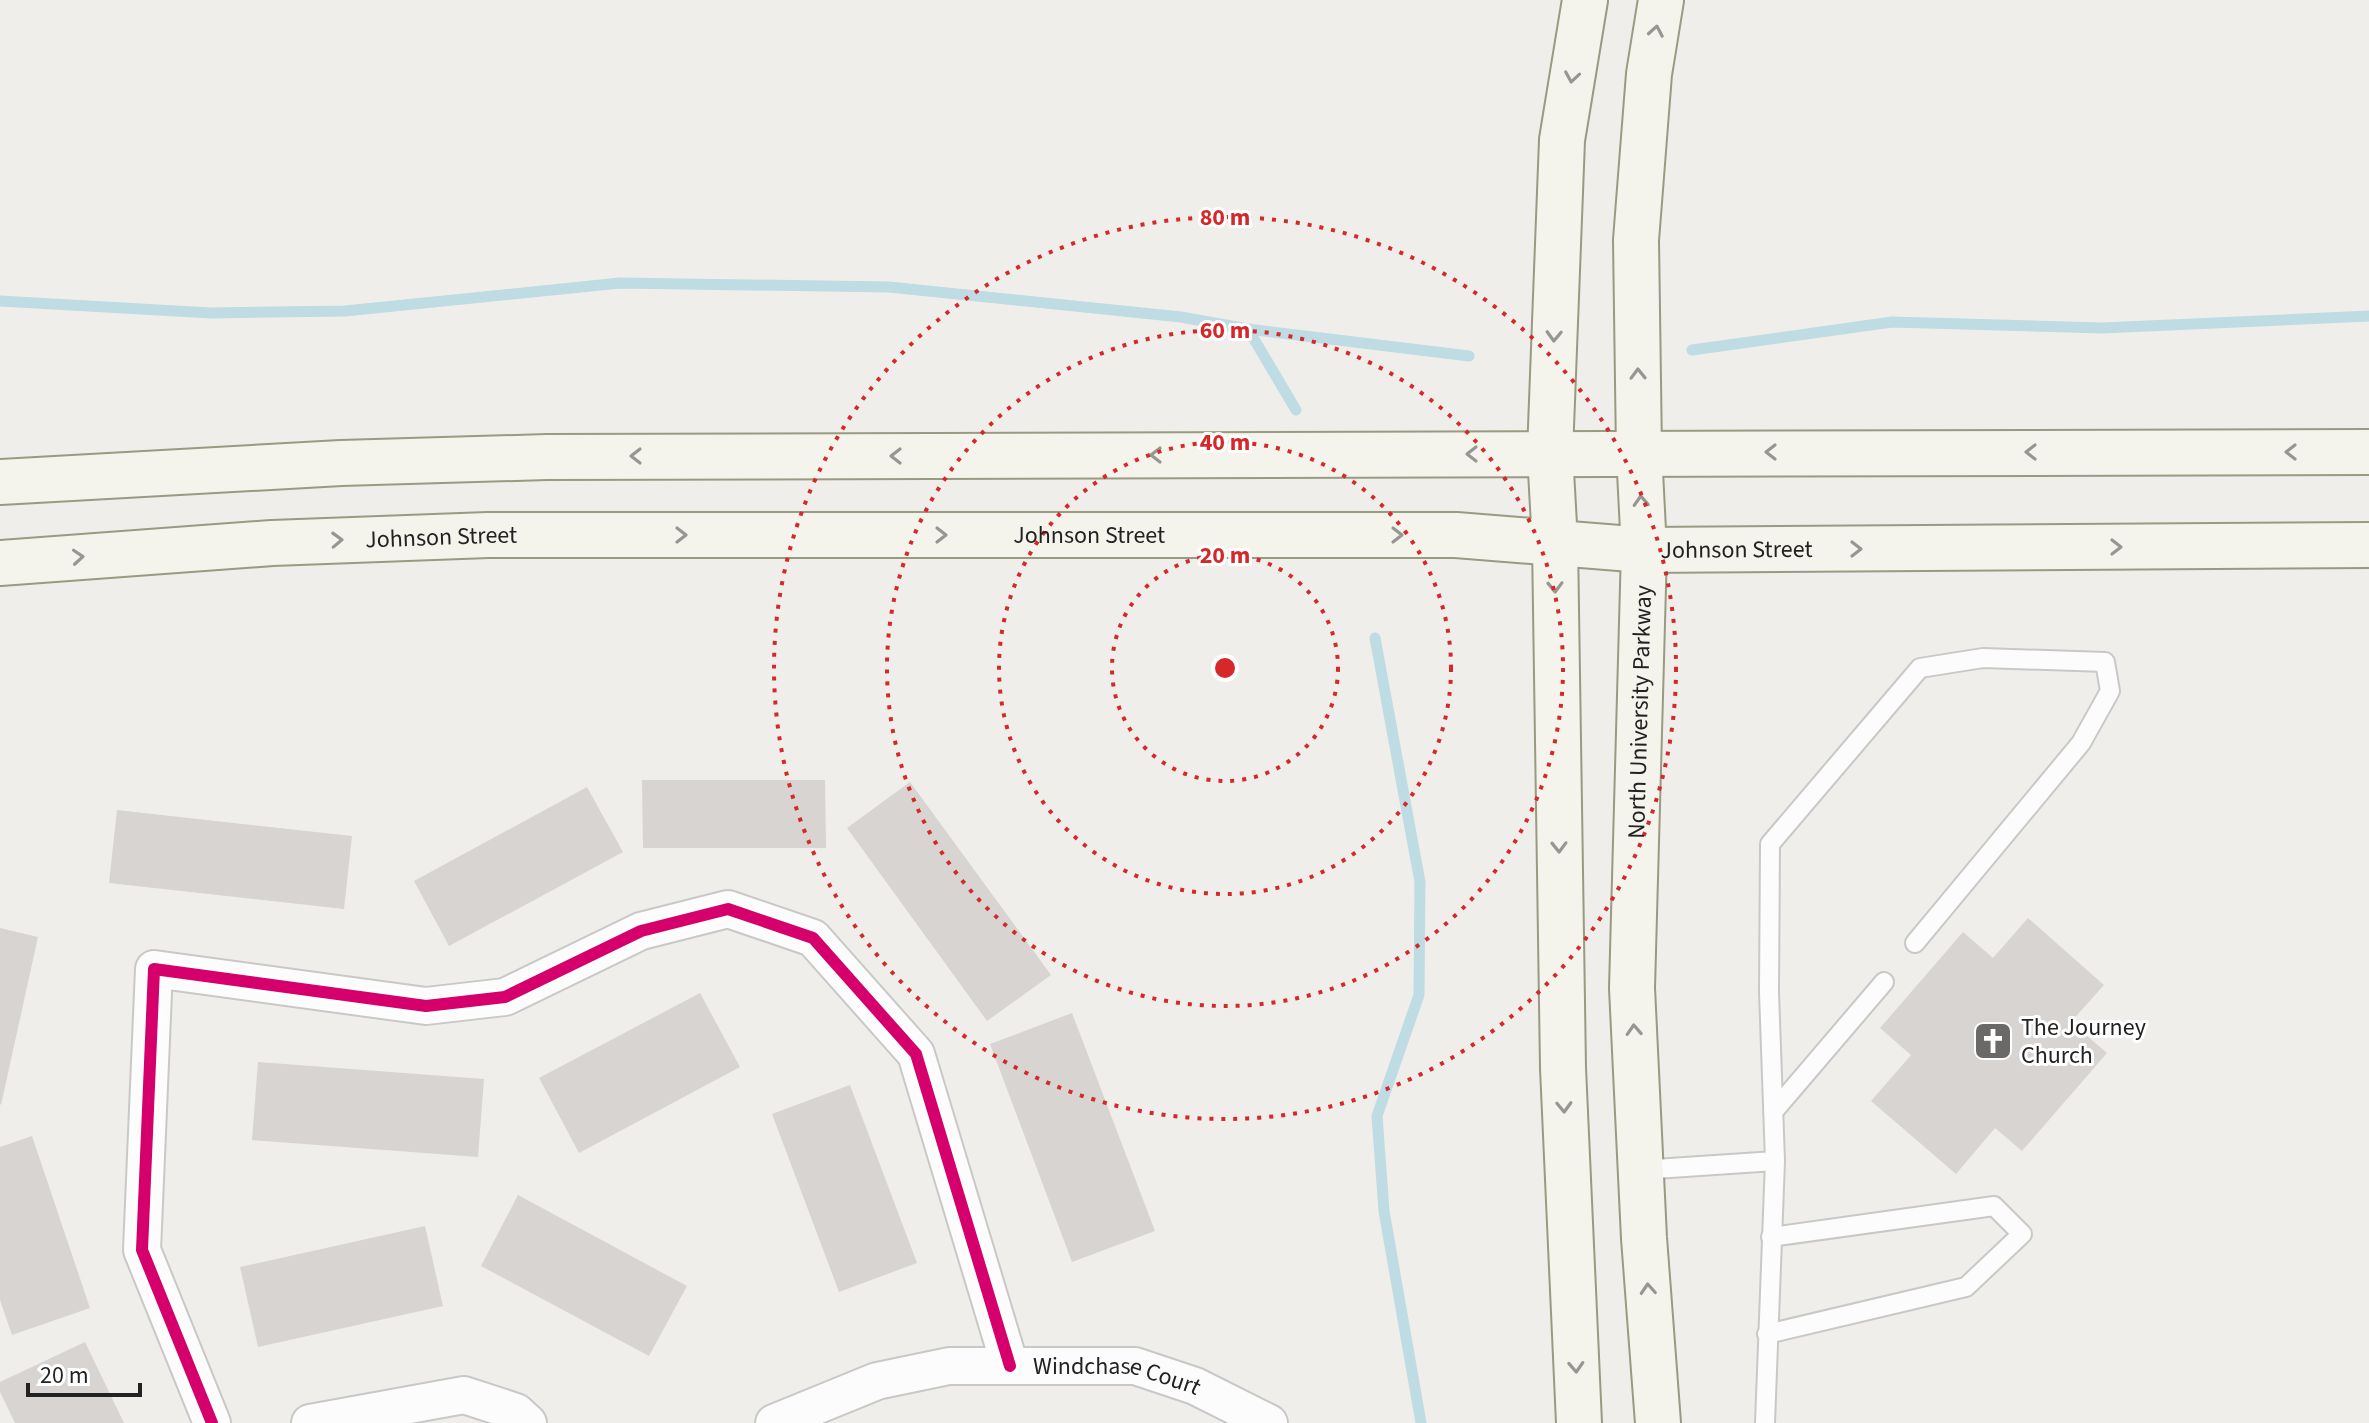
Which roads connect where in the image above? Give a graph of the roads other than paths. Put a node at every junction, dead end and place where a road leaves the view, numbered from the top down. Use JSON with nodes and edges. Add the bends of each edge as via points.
{"nodes":[{"id":1,"x":1585,"y":0,"type":"edge"},
{"id":2,"x":1661,"y":0,"type":"edge"},
{"id":3,"x":1639,"y":452,"type":"junction"},
{"id":4,"x":2369,"y":452,"type":"edge"},
{"id":5,"x":1550,"y":453,"type":"junction"},
{"id":6,"x":0,"y":482,"type":"edge"},
{"id":7,"x":1555,"y":543,"type":"junction"},
{"id":8,"x":2369,"y":545,"type":"edge"},
{"id":9,"x":1644,"y":550,"type":"junction"},
{"id":10,"x":0,"y":563,"type":"edge"},
{"id":11,"x":1915,"y":943,"type":"dead end"},
{"id":12,"x":1884,"y":982,"type":"dead end"},
{"id":13,"x":1773,"y":1112,"type":"junction"},
{"id":14,"x":1775,"y":1161,"type":"junction"},
{"id":15,"x":1640,"y":1170,"type":"junction"},
{"id":16,"x":1771,"y":1237,"type":"junction"},
{"id":17,"x":1767,"y":1334,"type":"junction"},
{"id":18,"x":1010,"y":1366,"type":"junction"},
{"id":19,"x":212,"y":1423,"type":"edge"},
{"id":20,"x":310,"y":1423,"type":"edge"},
{"id":21,"x":528,"y":1423,"type":"edge"},
{"id":22,"x":774,"y":1423,"type":"edge"},
{"id":23,"x":1269,"y":1423,"type":"edge"},
{"id":24,"x":1579,"y":1423,"type":"edge"},
{"id":25,"x":1658,"y":1423,"type":"edge"},
{"id":26,"x":1765,"y":1423,"type":"edge"}],
"edges":[{"from":1,"to":5,"type":"main road","one_way":true,"via":[[1562,140]]},
{"from":3,"to":2,"type":"main road","name":"North University Parkway","one_way":true,"via":[[1636,240],[1649,74]]},
{"from":4,"to":3,"type":"main road","one_way":true},
{"from":3,"to":5,"type":"main road"},
{"from":9,"to":3,"type":"main road","name":"North University Parkway","one_way":true},
{"from":5,"to":6,"type":"main road","one_way":true,"via":[[547,457]]},
{"from":5,"to":7,"type":"main road"},
{"from":7,"to":9,"type":"main road","name":"Johnson Street"},
{"from":10,"to":7,"type":"main road","name":"Johnson Street","one_way":true,"via":[[272,543],[488,535],[1456,535]]},
{"from":7,"to":24,"type":"main road","one_way":true,"via":[[1563,1068]]},
{"from":9,"to":8,"type":"main road","name":"Johnson Street","one_way":true},
{"from":15,"to":9,"type":"main road","name":"North University Parkway","one_way":true,"via":[[1632,988]]},
{"from":11,"to":13,"type":"lane","via":[[2081,743],[2110,691],[2105,662],[1983,658],[1920,668],[1770,844]]},
{"from":12,"to":13,"type":"lane"},
{"from":13,"to":14,"type":"lane"},
{"from":14,"to":15,"type":"lane"},
{"from":14,"to":16,"type":"lane"},
{"from":25,"to":15,"type":"main road","name":"North University Parkway","one_way":true},
{"from":16,"to":17,"type":"lane"},
{"from":16,"to":17,"type":"lane","via":[[1994,1206],[2022,1234],[1966,1287]]},
{"from":17,"to":26,"type":"lane"},
{"from":18,"to":19,"type":"street","via":[[916,1054],[813,938],[728,909],[641,931],[505,997],[426,1006],[154,969],[142,1250]]},
{"from":18,"to":22,"type":"street","name":"Windchase Court","via":[[949,1366],[877,1381]]},
{"from":18,"to":23,"type":"street","name":"Windchase Court","via":[[1135,1366],[1195,1386]]},
{"from":20,"to":21,"type":"street","via":[[464,1395],[516,1412]]}]}
